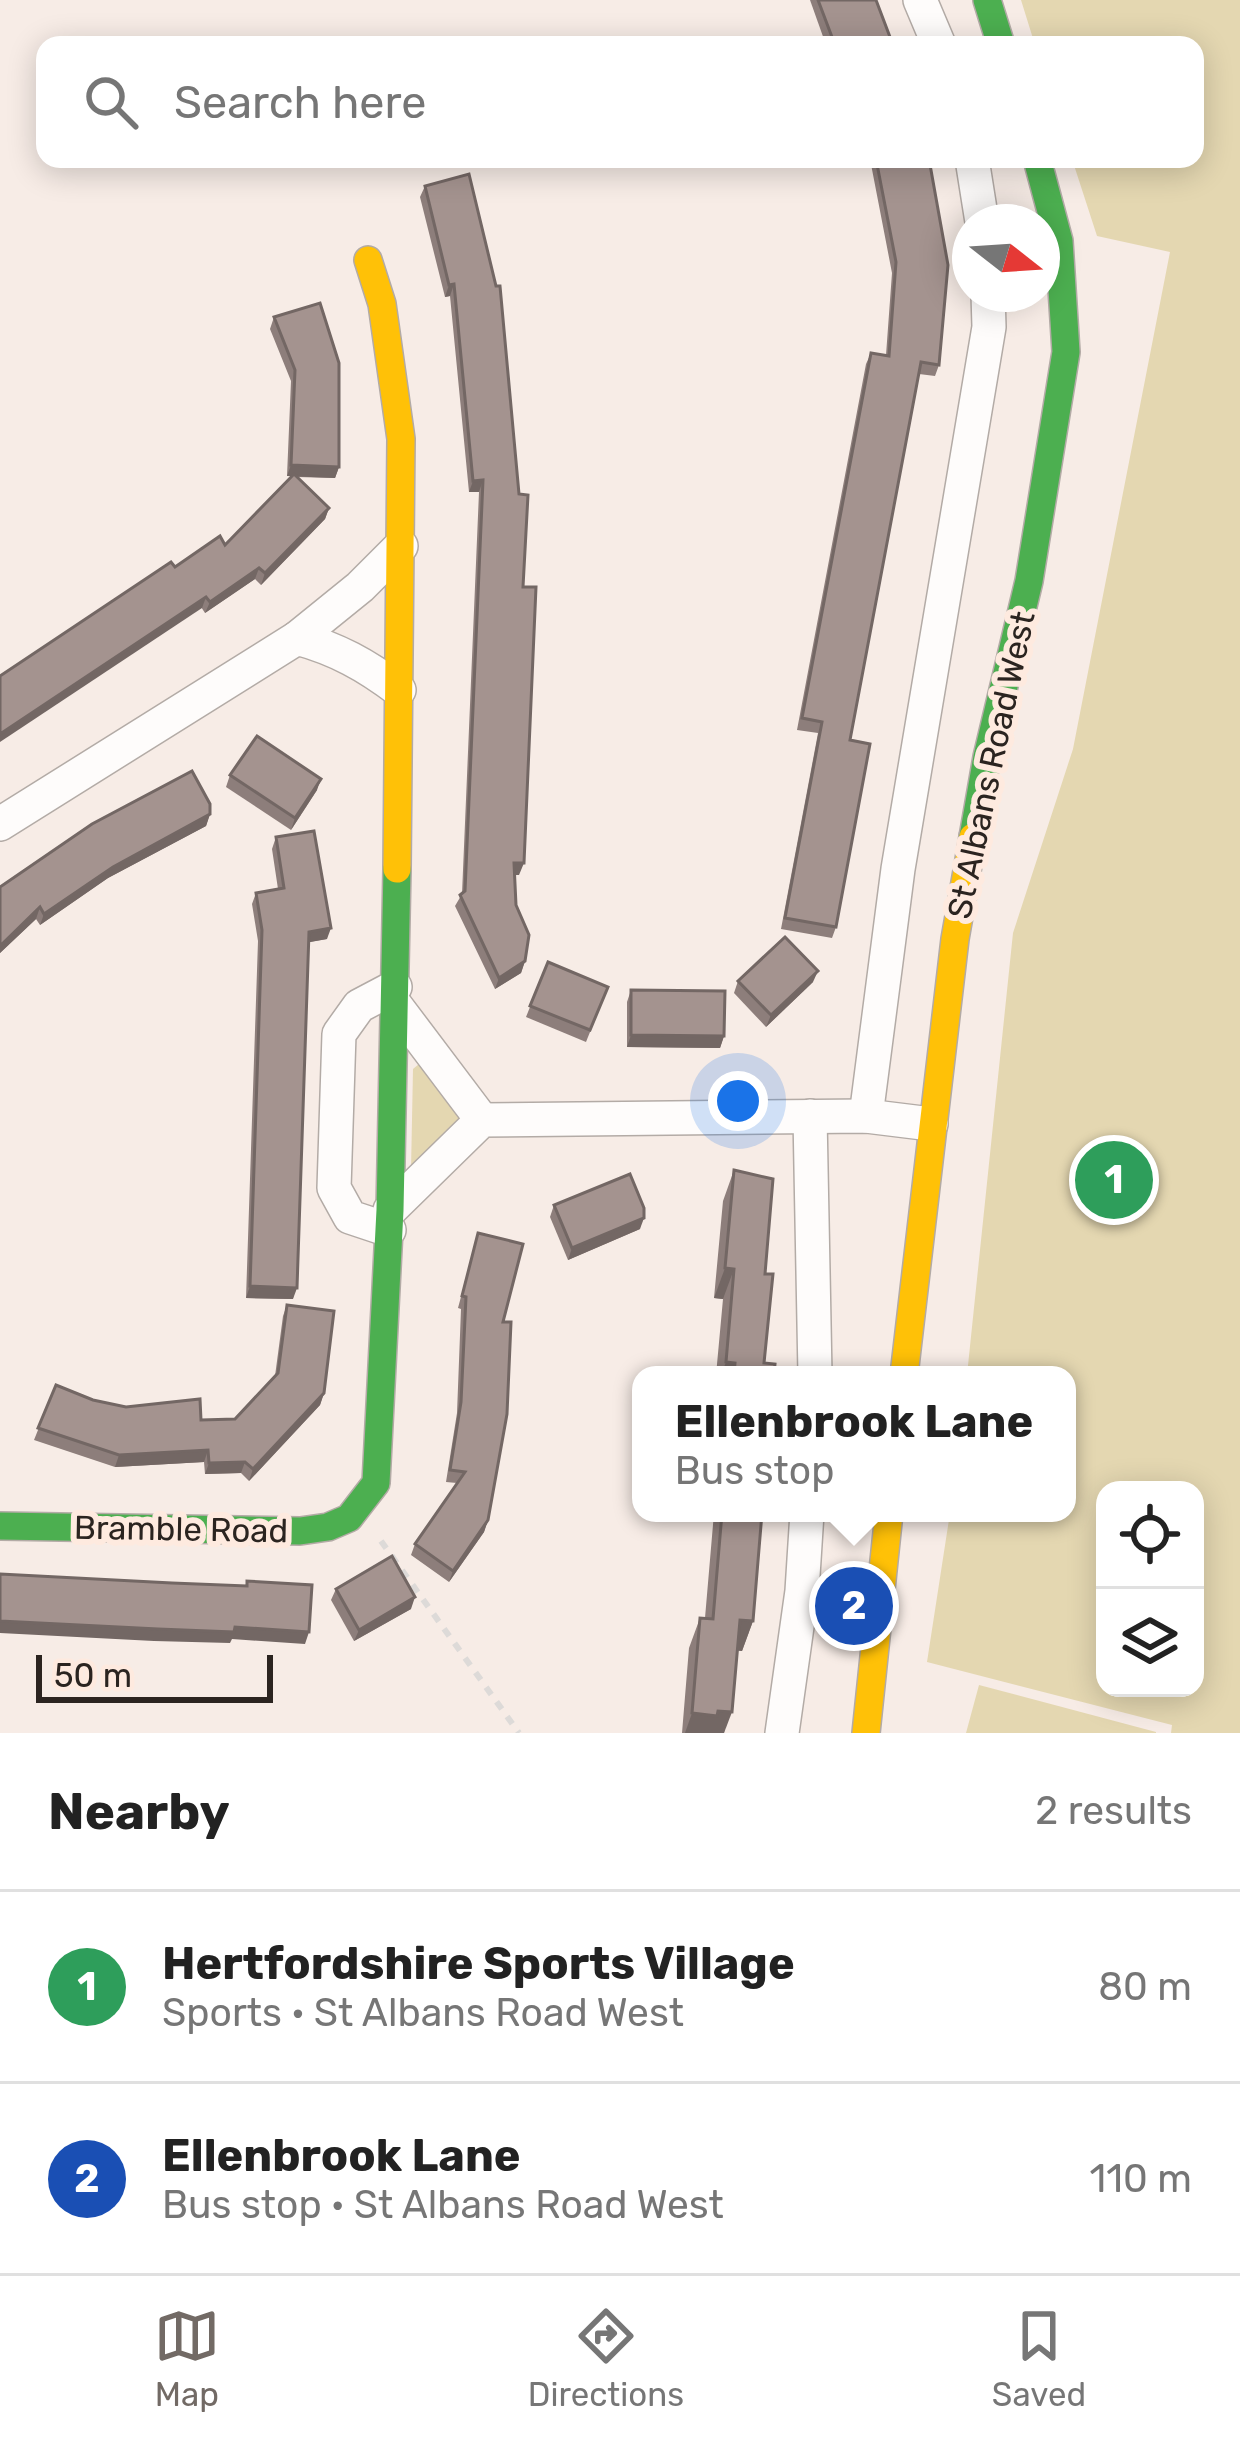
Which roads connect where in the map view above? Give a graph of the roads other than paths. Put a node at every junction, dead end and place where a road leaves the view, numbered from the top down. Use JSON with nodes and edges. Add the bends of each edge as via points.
{"nodes":[{"id":1,"x":920,"y":0,"type":"edge"},
{"id":2,"x":987,"y":0,"type":"edge"},
{"id":3,"x":935,"y":36,"type":"edge"},
{"id":4,"x":998,"y":36,"type":"edge"},
{"id":5,"x":973,"y":168,"type":"edge"},
{"id":6,"x":1039,"y":168,"type":"edge"},
{"id":7,"x":979,"y":204,"type":"edge"},
{"id":8,"x":368,"y":260,"type":"dead end"},
{"id":9,"x":989,"y":312,"type":"edge"},
{"id":10,"x":401,"y":546,"type":"junction"},
{"id":11,"x":297,"y":638,"type":"junction"},
{"id":12,"x":399,"y":690,"type":"junction"},
{"id":13,"x":0,"y":824,"type":"edge"},
{"id":14,"x":395,"y":996,"type":"junction"},
{"id":15,"x":810,"y":1116,"type":"junction"},
{"id":16,"x":866,"y":1116,"type":"junction"},
{"id":17,"x":482,"y":1120,"type":"junction"},
{"id":18,"x":931,"y":1124,"type":"junction"},
{"id":19,"x":390,"y":1220,"type":"junction"},
{"id":20,"x":815,"y":1366,"type":"edge"},
{"id":21,"x":905,"y":1366,"type":"edge"},
{"id":22,"x":806,"y":1522,"type":"edge"},
{"id":23,"x":888,"y":1522,"type":"edge"},
{"id":24,"x":0,"y":1526,"type":"edge"},
{"id":25,"x":782,"y":1733,"type":"edge"},
{"id":26,"x":866,"y":1733,"type":"edge"}],
"edges":[{"from":1,"to":3,"type":"street"},
{"from":2,"to":4,"type":"street"},
{"from":5,"to":7,"type":"street"},
{"from":6,"to":18,"type":"street","name":"St Albans Road West","via":[[1059,242],[1066,352],[1029,581],[959,916]]},
{"from":8,"to":10,"type":"street","via":[[401,439]]},
{"from":9,"to":16,"type":"street","name":"St Albans Road West"},
{"from":10,"to":11,"type":"street"},
{"from":10,"to":12,"type":"street"},
{"from":11,"to":12,"type":"street","via":[[334,649]]},
{"from":11,"to":13,"type":"street"},
{"from":12,"to":14,"type":"street"},
{"from":14,"to":17,"type":"street"},
{"from":14,"to":19,"type":"street"},
{"from":14,"to":19,"type":"street","via":[[359,1006],[339,1034],[334,1188],[350,1217]]},
{"from":15,"to":16,"type":"street"},
{"from":15,"to":17,"type":"street"},
{"from":15,"to":20,"type":"street"},
{"from":16,"to":18,"type":"street"},
{"from":17,"to":19,"type":"street"},
{"from":18,"to":21,"type":"street","name":"St Albans Road West"},
{"from":19,"to":24,"type":"street","name":"Bramble Road","via":[[379,1460],[360,1512],[325,1528],[283,1533]]},
{"from":22,"to":25,"type":"street"},
{"from":23,"to":26,"type":"street"}]}
